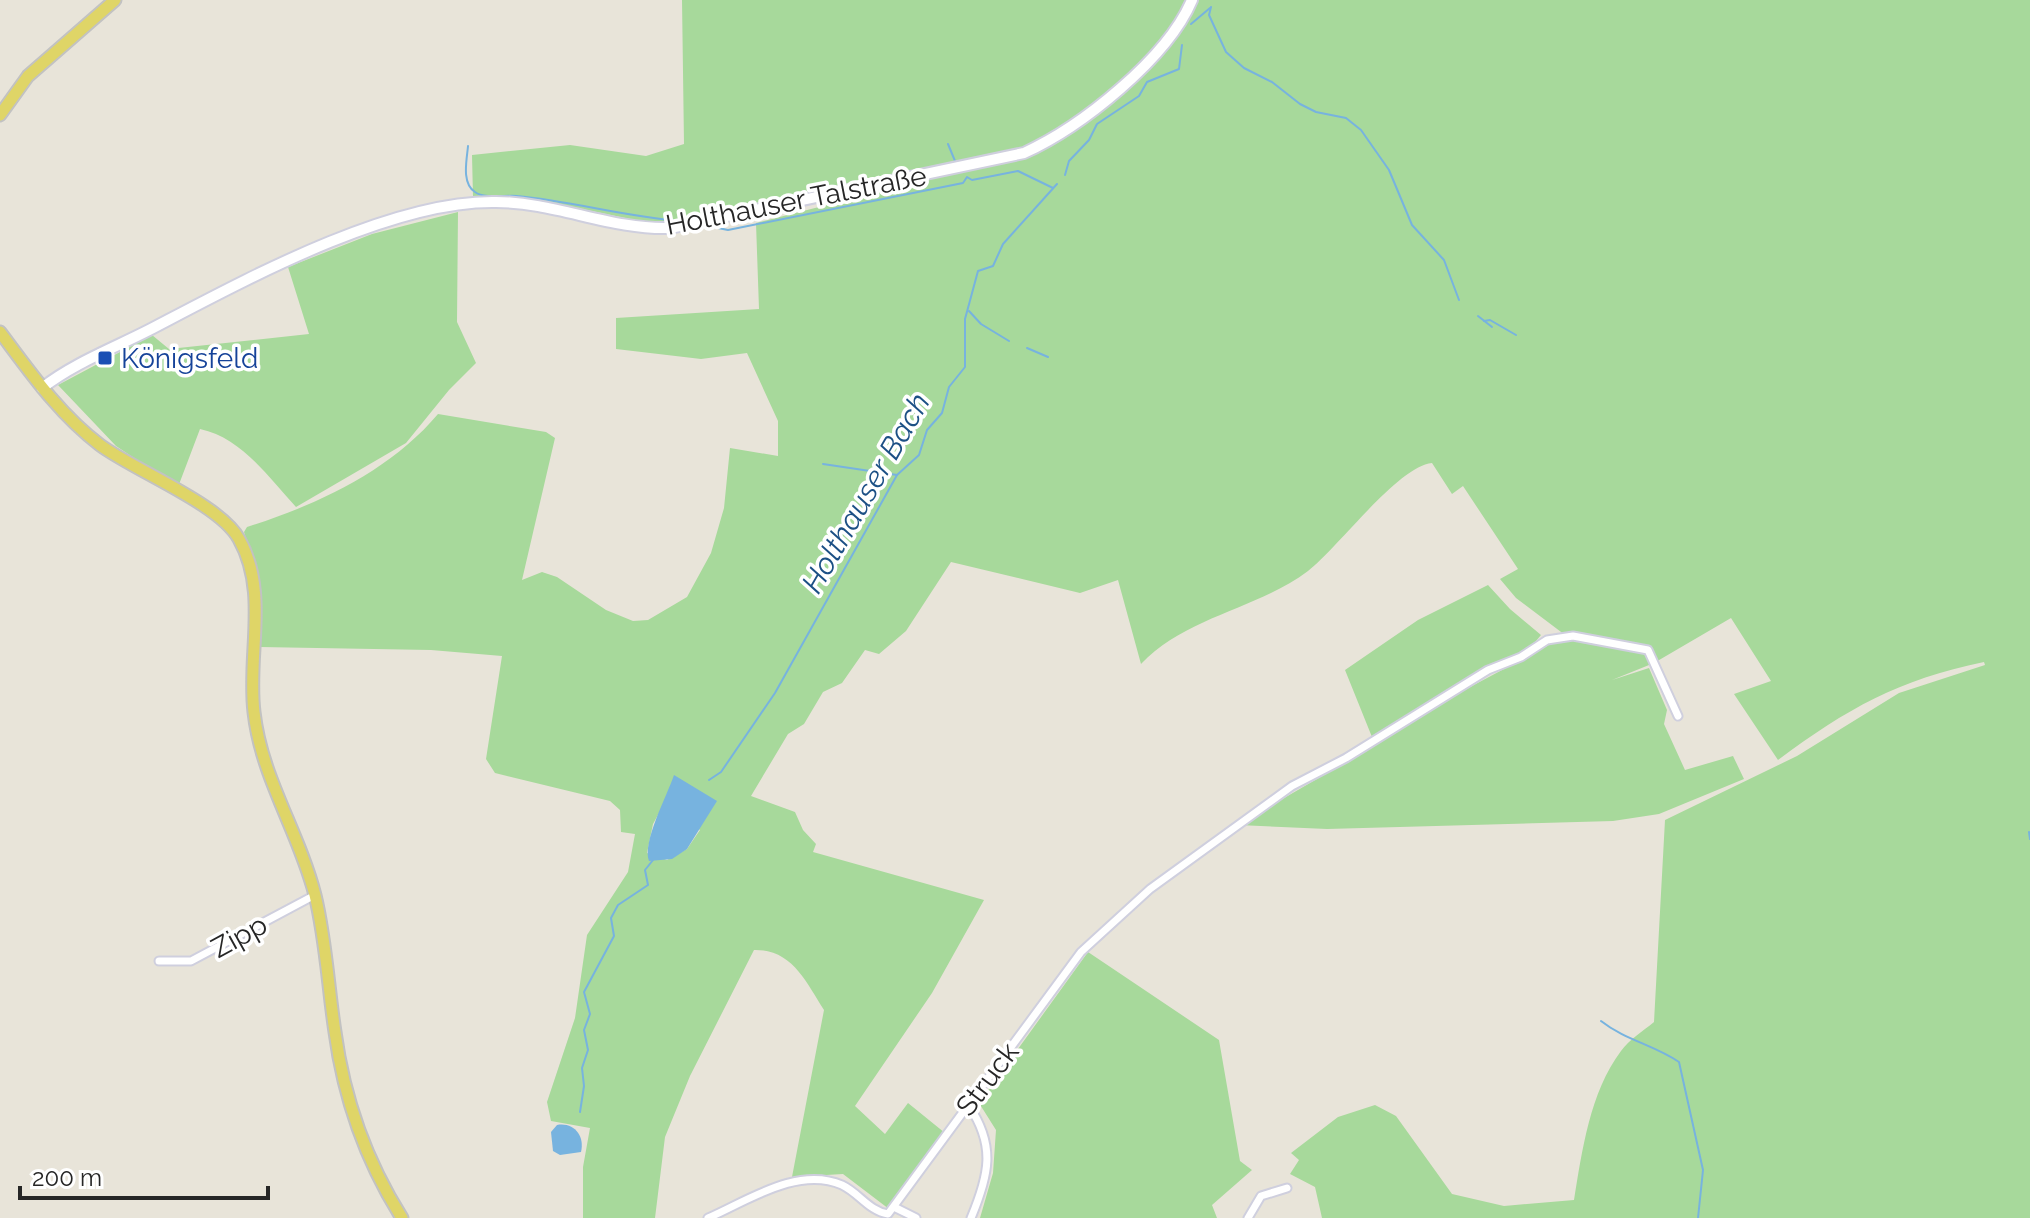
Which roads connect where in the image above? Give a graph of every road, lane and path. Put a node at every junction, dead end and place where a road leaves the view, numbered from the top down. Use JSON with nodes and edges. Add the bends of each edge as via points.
{"nodes":[{"id":1,"x":115,"y":0,"type":"edge"},
{"id":2,"x":1192,"y":0,"type":"edge"},
{"id":3,"x":0,"y":115,"type":"edge"},
{"id":4,"x":0,"y":332,"type":"edge"},
{"id":5,"x":42,"y":388,"type":"junction"},
{"id":6,"x":1678,"y":716,"type":"dead end"},
{"id":7,"x":315,"y":895,"type":"junction"},
{"id":8,"x":159,"y":961,"type":"dead end"},
{"id":9,"x":969,"y":1106,"type":"junction"},
{"id":10,"x":1287,"y":1188,"type":"dead end"},
{"id":11,"x":896,"y":1208,"type":"junction"},
{"id":12,"x":402,"y":1218,"type":"edge"},
{"id":13,"x":708,"y":1218,"type":"edge"},
{"id":14,"x":916,"y":1218,"type":"edge"},
{"id":15,"x":971,"y":1218,"type":"edge"},
{"id":16,"x":1248,"y":1218,"type":"edge"}],
"edges":[{"from":1,"to":3,"type":"main road","via":[[38,66]]},
{"from":2,"to":5,"type":"street","name":"Holthauser Talstraße","via":[[1177,29],[1149,62],[1060,132],[1024,153],[679,227],[631,225],[510,202],[423,212],[359,231],[278,265]]},
{"from":4,"to":5,"type":"main road"},
{"from":5,"to":7,"type":"main road","via":[[103,447],[216,515],[240,541],[255,609],[253,709],[264,762]]},
{"from":6,"to":9,"type":"street","name":"Struck","via":[[1648,650],[1573,636],[1547,640],[1488,670],[1292,786],[1150,889],[1081,952]]},
{"from":7,"to":8,"type":"street","name":"Zipp","via":[[191,961]]},
{"from":7,"to":12,"type":"main road","via":[[348,1099],[373,1168]]},
{"from":9,"to":11,"type":"street","name":"Struck"},
{"from":9,"to":15,"type":"street","via":[[988,1143],[980,1199]]},
{"from":10,"to":16,"type":"street","via":[[1261,1196]]},
{"from":11,"to":13,"type":"street","via":[[888,1214],[877,1212],[847,1188],[824,1178],[790,1182]]},
{"from":11,"to":14,"type":"street"}]}
